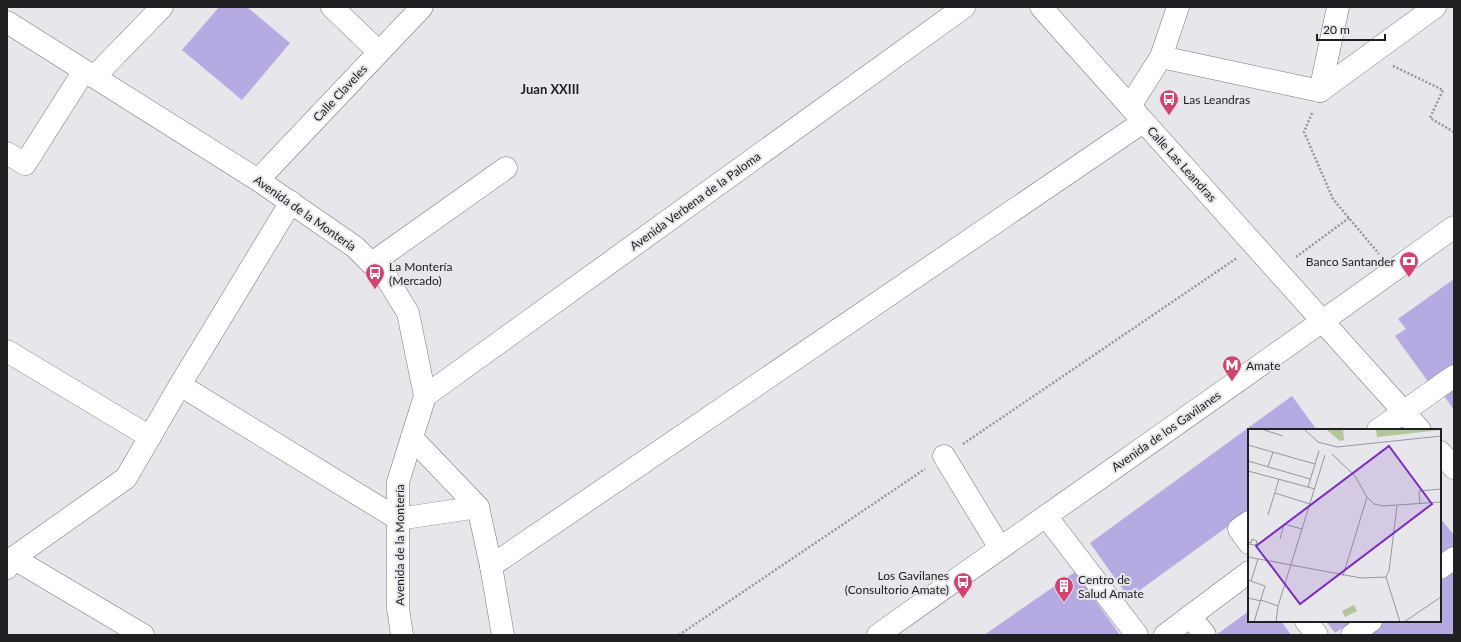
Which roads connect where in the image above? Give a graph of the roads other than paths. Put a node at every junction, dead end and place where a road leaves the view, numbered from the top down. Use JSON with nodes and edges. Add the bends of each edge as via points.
{"nodes":[{"id":1,"x":162,"y":7,"type":"edge"},
{"id":2,"x":332,"y":7,"type":"edge"},
{"id":3,"x":422,"y":7,"type":"edge"},
{"id":4,"x":964,"y":7,"type":"edge"},
{"id":5,"x":1040,"y":7,"type":"edge"},
{"id":6,"x":1178,"y":7,"type":"edge"},
{"id":7,"x":1338,"y":7,"type":"edge"},
{"id":8,"x":1435,"y":7,"type":"edge"},
{"id":9,"x":7,"y":22,"type":"edge"},
{"id":10,"x":379,"y":52,"type":"junction"},
{"id":11,"x":1161,"y":57,"type":"junction"},
{"id":12,"x":89,"y":74,"type":"junction"},
{"id":13,"x":1320,"y":91,"type":"junction"},
{"id":14,"x":1136,"y":114,"type":"junction"},
{"id":15,"x":7,"y":153,"type":"edge"},
{"id":16,"x":506,"y":168,"type":"dead end"},
{"id":17,"x":258,"y":180,"type":"junction"},
{"id":18,"x":291,"y":202,"type":"junction"},
{"id":19,"x":1454,"y":227,"type":"edge"},
{"id":20,"x":372,"y":263,"type":"junction"},
{"id":21,"x":1323,"y":321,"type":"junction"},
{"id":22,"x":7,"y":351,"type":"edge"},
{"id":23,"x":1454,"y":376,"type":"edge"},
{"id":24,"x":180,"y":385,"type":"junction"},
{"id":25,"x":425,"y":396,"type":"junction"},
{"id":26,"x":1404,"y":411,"type":"junction"},
{"id":27,"x":1379,"y":429,"type":"edge"},
{"id":28,"x":1419,"y":429,"type":"edge"},
{"id":29,"x":150,"y":437,"type":"junction"},
{"id":30,"x":412,"y":438,"type":"junction"},
{"id":31,"x":1441,"y":453,"type":"edge"},
{"id":32,"x":944,"y":456,"type":"road end"},
{"id":33,"x":1454,"y":468,"type":"edge"},
{"id":34,"x":478,"y":507,"type":"junction"},
{"id":35,"x":1046,"y":516,"type":"junction"},
{"id":36,"x":398,"y":519,"type":"junction"},
{"id":37,"x":1248,"y":523,"type":"edge"},
{"id":38,"x":1248,"y":542,"type":"edge"},
{"id":39,"x":1000,"y":548,"type":"junction"},
{"id":40,"x":1454,"y":558,"type":"edge"},
{"id":41,"x":10,"y":563,"type":"edge"},
{"id":42,"x":491,"y":566,"type":"junction"},
{"id":43,"x":1441,"y":567,"type":"edge"},
{"id":44,"x":1248,"y":573,"type":"edge"},
{"id":45,"x":1190,"y":616,"type":"junction"},
{"id":46,"x":1307,"y":622,"type":"edge"},
{"id":47,"x":1370,"y":622,"type":"edge"},
{"id":48,"x":143,"y":635,"type":"edge"},
{"id":49,"x":402,"y":635,"type":"edge"},
{"id":50,"x":503,"y":635,"type":"edge"},
{"id":51,"x":878,"y":635,"type":"edge"},
{"id":52,"x":1137,"y":635,"type":"edge"},
{"id":53,"x":1165,"y":635,"type":"edge"},
{"id":54,"x":1204,"y":635,"type":"edge"},
{"id":55,"x":1317,"y":635,"type":"edge"},
{"id":56,"x":1352,"y":635,"type":"edge"}],
"edges":[{"from":1,"to":12,"type":"street"},
{"from":2,"to":10,"type":"street"},
{"from":3,"to":10,"type":"street","name":"Calle Claveles"},
{"from":4,"to":25,"type":"street","name":"Avenida Verbena de la Paloma"},
{"from":5,"to":14,"type":"street","name":"Calle Las Leandras"},
{"from":6,"to":11,"type":"street"},
{"from":7,"to":13,"type":"street"},
{"from":8,"to":13,"type":"street"},
{"from":9,"to":12,"type":"street","name":"Avenida de la Montería"},
{"from":10,"to":17,"type":"street","name":"Calle Claveles"},
{"from":11,"to":13,"type":"street"},
{"from":11,"to":14,"type":"street"},
{"from":12,"to":15,"type":"street","via":[[25,164]]},
{"from":12,"to":17,"type":"street","name":"Avenida de la Montería"},
{"from":14,"to":21,"type":"street","name":"Calle Las Leandras"},
{"from":14,"to":42,"type":"street"},
{"from":16,"to":20,"type":"street"},
{"from":17,"to":18,"type":"street","name":"Avenida de la Montería"},
{"from":18,"to":20,"type":"street","name":"Avenida de la Montería","via":[[355,246]]},
{"from":18,"to":24,"type":"street"},
{"from":19,"to":21,"type":"street","name":"Avenida de los Gavilanes"},
{"from":20,"to":25,"type":"street","name":"Avenida de la Montería","via":[[388,280],[408,313]]},
{"from":21,"to":26,"type":"street","name":"Calle Las Leandras"},
{"from":21,"to":35,"type":"street","name":"Avenida de los Gavilanes"},
{"from":22,"to":29,"type":"street"},
{"from":23,"to":26,"type":"street"},
{"from":24,"to":29,"type":"street"},
{"from":24,"to":36,"type":"street"},
{"from":25,"to":30,"type":"street","name":"Avenida de la Montería"},
{"from":26,"to":27,"type":"street"},
{"from":26,"to":28,"type":"street","name":"Calle Las Leandras"},
{"from":29,"to":41,"type":"street","via":[[126,478]]},
{"from":30,"to":34,"type":"street"},
{"from":30,"to":36,"type":"street","name":"Avenida de la Montería","via":[[398,482]]},
{"from":31,"to":33,"type":"street"},
{"from":32,"to":39,"type":"street"},
{"from":34,"to":36,"type":"street"},
{"from":34,"to":42,"type":"street"},
{"from":35,"to":39,"type":"street","name":"Avenida de los Gavilanes"},
{"from":35,"to":52,"type":"street"},
{"from":36,"to":49,"type":"street","name":"Avenida de la Montería","via":[[398,608]]},
{"from":37,"to":38,"type":"street","via":[[1239,529]]},
{"from":39,"to":51,"type":"street","name":"Avenida de los Gavilanes"},
{"from":40,"to":43,"type":"street"},
{"from":41,"to":48,"type":"street"},
{"from":42,"to":50,"type":"street"},
{"from":44,"to":45,"type":"street"},
{"from":45,"to":53,"type":"street"},
{"from":45,"to":54,"type":"street"},
{"from":46,"to":55,"type":"street"},
{"from":47,"to":56,"type":"street"}]}
